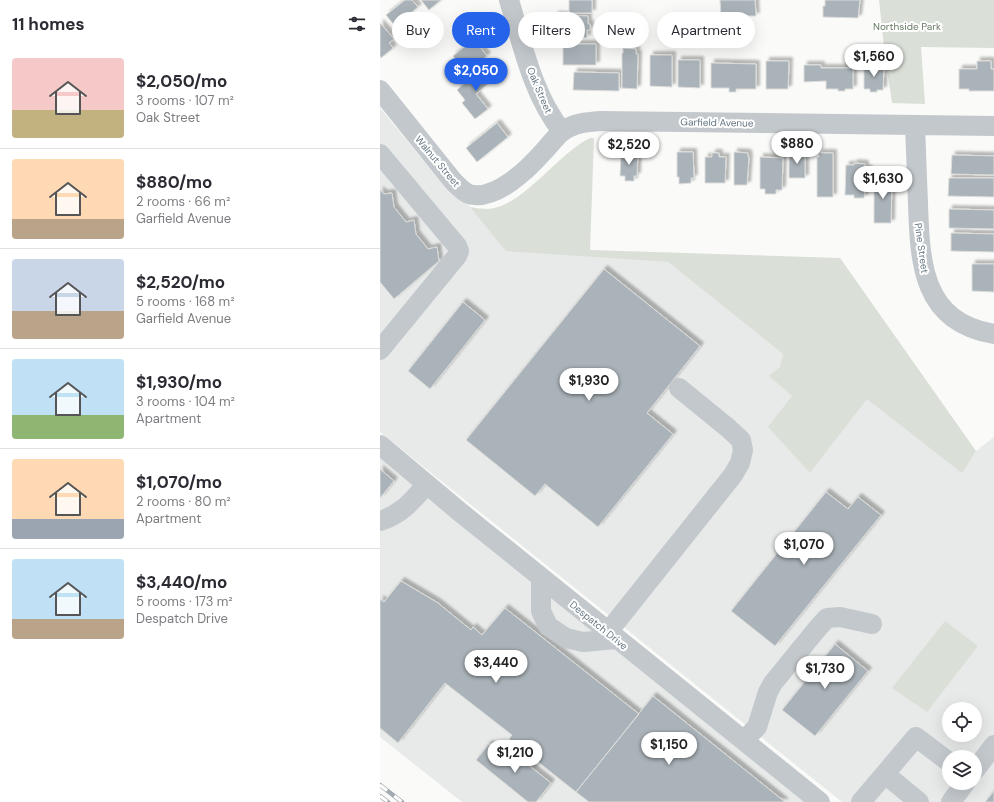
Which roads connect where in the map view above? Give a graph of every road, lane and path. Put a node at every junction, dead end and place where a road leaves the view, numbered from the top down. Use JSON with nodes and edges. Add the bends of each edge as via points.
{"nodes":[{"id":1,"x":509,"y":0,"type":"edge"},
{"id":2,"x":380,"y":90,"type":"edge"},
{"id":3,"x":915,"y":125,"type":"junction"},
{"id":4,"x":994,"y":126,"type":"edge"},
{"id":5,"x":562,"y":131,"type":"junction"},
{"id":6,"x":380,"y":154,"type":"edge"},
{"id":7,"x":994,"y":334,"type":"edge"},
{"id":8,"x":380,"y":350,"type":"edge"},
{"id":9,"x":679,"y":388,"type":"dead end"},
{"id":10,"x":380,"y":445,"type":"edge"},
{"id":11,"x":427,"y":484,"type":"junction"},
{"id":12,"x":380,"y":522,"type":"edge"},
{"id":13,"x":541,"y":578,"type":"junction"},
{"id":14,"x":872,"y":624,"type":"dead end"},
{"id":15,"x":613,"y":636,"type":"junction"},
{"id":16,"x":744,"y":740,"type":"junction"},
{"id":17,"x":994,"y":745,"type":"edge"},
{"id":18,"x":942,"y":757,"type":"edge"},
{"id":19,"x":982,"y":761,"type":"edge"},
{"id":20,"x":885,"y":774,"type":"junction"},
{"id":21,"x":960,"y":790,"type":"edge"},
{"id":22,"x":820,"y":802,"type":"edge"},
{"id":23,"x":861,"y":802,"type":"edge"},
{"id":24,"x":920,"y":802,"type":"edge"},
{"id":25,"x":951,"y":802,"type":"edge"}],
"edges":[{"from":1,"to":5,"type":"street","name":"Oak Street","via":[[535,84],[547,110]]},
{"from":2,"to":5,"type":"street","name":"Walnut Street","via":[[453,181],[469,194],[488,193],[511,181],[534,163]]},
{"from":3,"to":4,"type":"street","name":"Garfield Avenue"},
{"from":3,"to":5,"type":"street","name":"Garfield Avenue","via":[[601,121],[580,123]]},
{"from":3,"to":7,"type":"street","name":"Pine Street","via":[[919,233],[923,268],[928,282],[940,304],[949,314],[970,328]]},
{"from":6,"to":8,"type":"street","via":[[459,251]]},
{"from":9,"to":15,"type":"street","via":[[741,440],[743,450],[740,463]]},
{"from":10,"to":11,"type":"street","name":"Despatch Drive"},
{"from":11,"to":12,"type":"street","via":[[407,506],[391,518]]},
{"from":11,"to":13,"type":"street","name":"Despatch Drive"},
{"from":13,"to":15,"type":"street","name":"Despatch Drive"},
{"from":13,"to":15,"type":"street","via":[[541,612],[548,626],[566,638],[583,642]]},
{"from":14,"to":16,"type":"street","via":[[840,617],[827,618],[773,683],[757,727]]},
{"from":15,"to":16,"type":"street","name":"Despatch Drive"},
{"from":16,"to":22,"type":"street","name":"Despatch Drive"},
{"from":17,"to":19,"type":"street"},
{"from":18,"to":20,"type":"street","via":[[916,737]]},
{"from":20,"to":23,"type":"street"},
{"from":20,"to":24,"type":"street"},
{"from":21,"to":25,"type":"street"}]}
